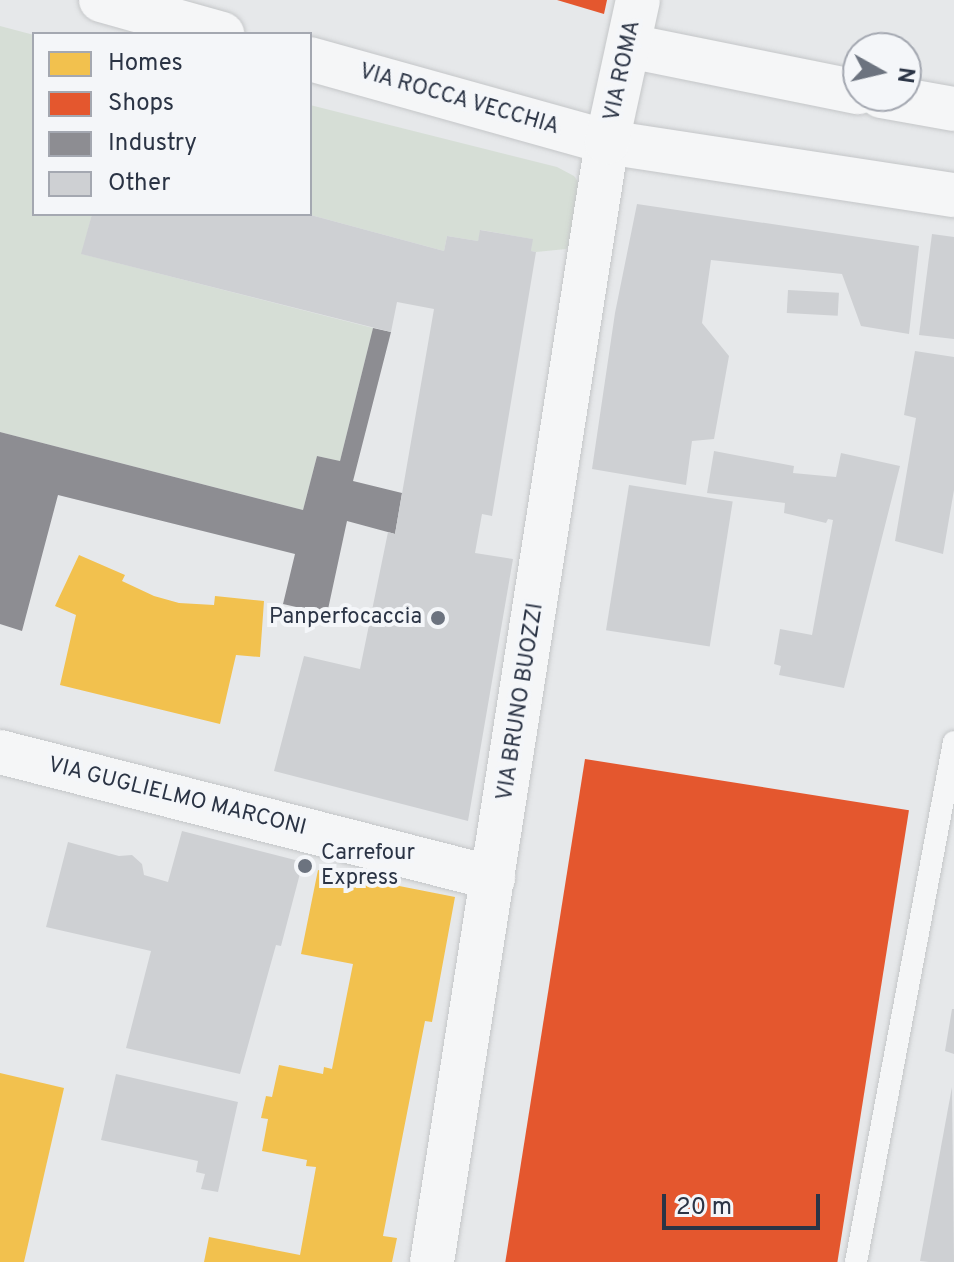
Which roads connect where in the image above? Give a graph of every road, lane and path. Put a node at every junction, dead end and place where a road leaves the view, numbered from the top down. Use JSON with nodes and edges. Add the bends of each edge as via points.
{"nodes":[{"id":1,"x":101,"y":0,"type":"edge"},
{"id":2,"x":638,"y":0,"type":"edge"},
{"id":3,"x":215,"y":32,"type":"edge"},
{"id":4,"x":629,"y":46,"type":"junction"},
{"id":5,"x":312,"y":60,"type":"edge"},
{"id":6,"x":842,"y":89,"type":"edge"},
{"id":7,"x":922,"y":103,"type":"edge"},
{"id":8,"x":954,"y":109,"type":"edge"},
{"id":9,"x":607,"y":142,"type":"junction"},
{"id":10,"x":954,"y":195,"type":"edge"},
{"id":11,"x":954,"y":742,"type":"edge"},
{"id":12,"x":0,"y":752,"type":"edge"},
{"id":13,"x":493,"y":878,"type":"junction"},
{"id":14,"x":432,"y":1262,"type":"edge"},
{"id":15,"x":856,"y":1262,"type":"edge"}],
"edges":[{"from":1,"to":3,"type":"street"},
{"from":2,"to":4,"type":"street","name":"VIA ROMA"},
{"from":4,"to":6,"type":"street"},
{"from":4,"to":9,"type":"street","name":"VIA ROMA"},
{"from":5,"to":9,"type":"street","name":"VIA ROCCA VECCHIA"},
{"from":7,"to":8,"type":"street"},
{"from":9,"to":10,"type":"street","name":"VIA ROCCA VECCHIA"},
{"from":9,"to":13,"type":"street","name":"VIA BRUNO BUOZZI"},
{"from":11,"to":15,"type":"lane"},
{"from":12,"to":13,"type":"street","name":"VIA GUGLIELMO MARCONI"},
{"from":13,"to":14,"type":"street","name":"VIA BRUNO BUOZZI"}]}
